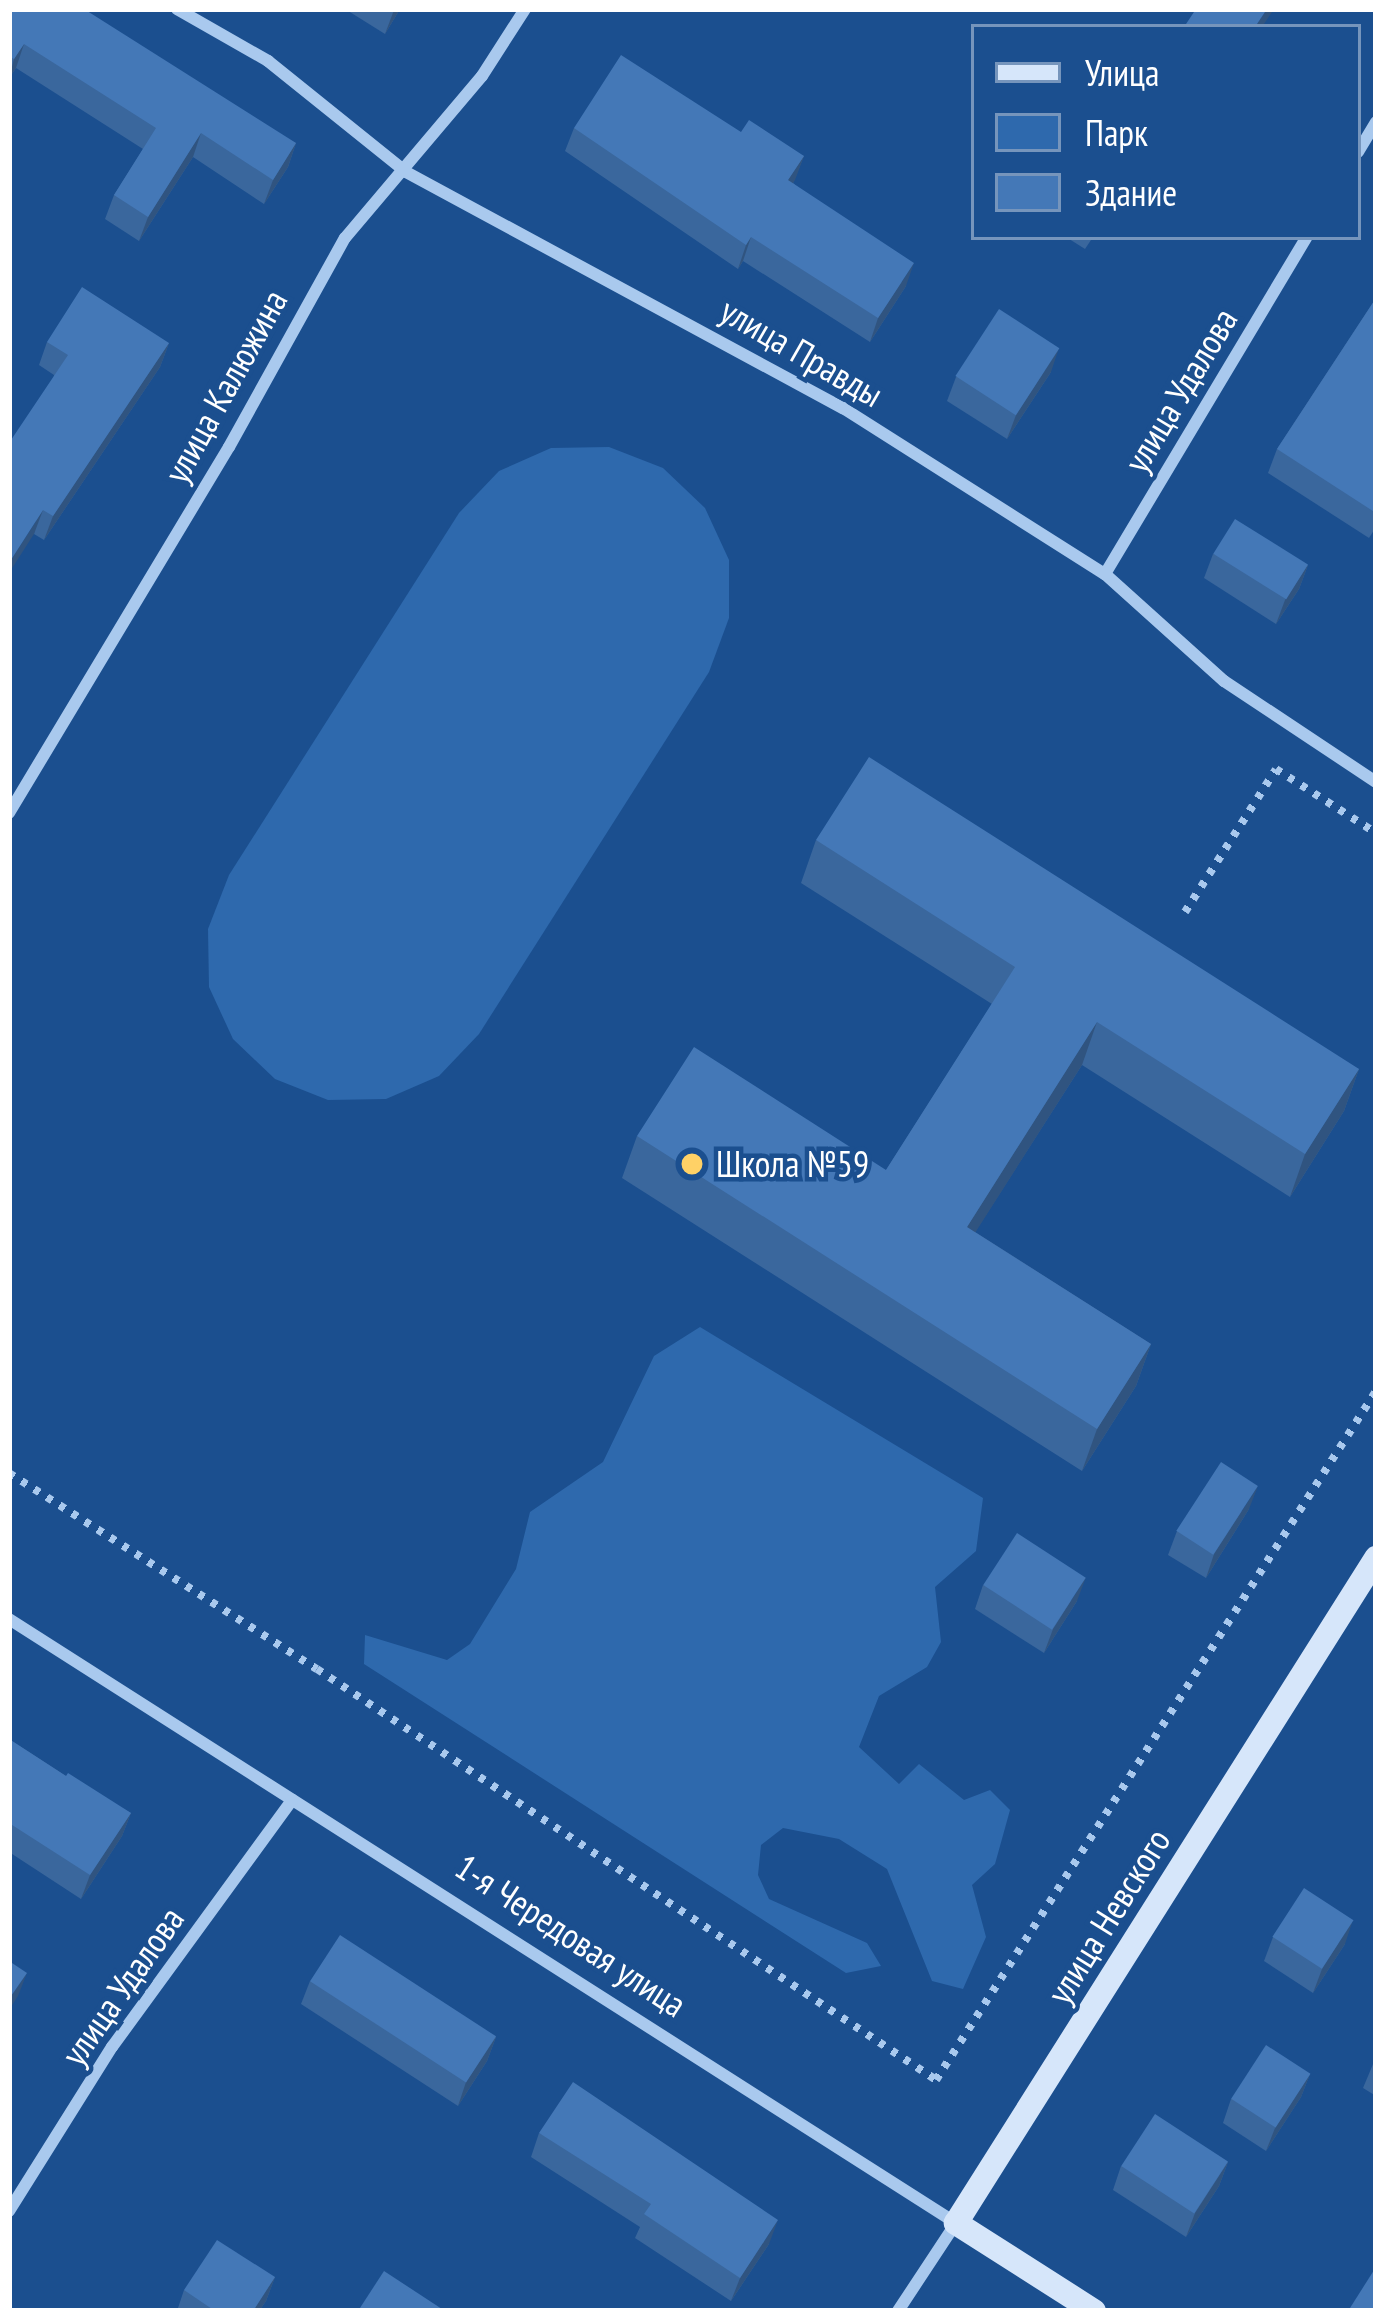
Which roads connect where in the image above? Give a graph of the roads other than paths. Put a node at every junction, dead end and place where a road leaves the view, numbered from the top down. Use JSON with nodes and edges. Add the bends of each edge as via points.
{"nodes":[{"id":1,"x":177,"y":9,"type":"edge"},
{"id":2,"x":525,"y":9,"type":"edge"},
{"id":3,"x":406,"y":172,"type":"junction"},
{"id":4,"x":1305,"y":240,"type":"edge"},
{"id":5,"x":1105,"y":574,"type":"junction"},
{"id":6,"x":1376,"y":782,"type":"edge"},
{"id":7,"x":9,"y":813,"type":"edge"},
{"id":8,"x":1376,"y":1558,"type":"edge"},
{"id":9,"x":9,"y":1619,"type":"edge"},
{"id":10,"x":292,"y":1800,"type":"junction"},
{"id":11,"x":9,"y":2211,"type":"edge"},
{"id":12,"x":956,"y":2223,"type":"junction"},
{"id":13,"x":898,"y":2311,"type":"edge"},
{"id":14,"x":1094,"y":2311,"type":"edge"}],
"edges":[{"from":1,"to":3,"type":"street","name":"улица Правды","via":[[268,61]]},
{"from":2,"to":3,"type":"street","name":"улица Калюжина"},
{"from":3,"to":5,"type":"street","name":"улица Правды","via":[[843,408]]},
{"from":3,"to":7,"type":"street","name":"улица Калюжина","via":[[345,238],[309,295],[229,447]]},
{"from":4,"to":5,"type":"street","name":"улица Удалова"},
{"from":5,"to":6,"type":"street","name":"улица Правды","via":[[1224,681]]},
{"from":8,"to":12,"type":"main road","name":"улица Невского"},
{"from":9,"to":10,"type":"street","name":"1-я Чередовая улица"},
{"from":10,"to":11,"type":"street","name":"улица Удалова","via":[[112,2048]]},
{"from":10,"to":12,"type":"street","name":"1-я Чередовая улица"},
{"from":12,"to":13,"type":"street","name":"улица Невского"},
{"from":12,"to":14,"type":"main road","name":"1-я Чередовая улица"}]}
